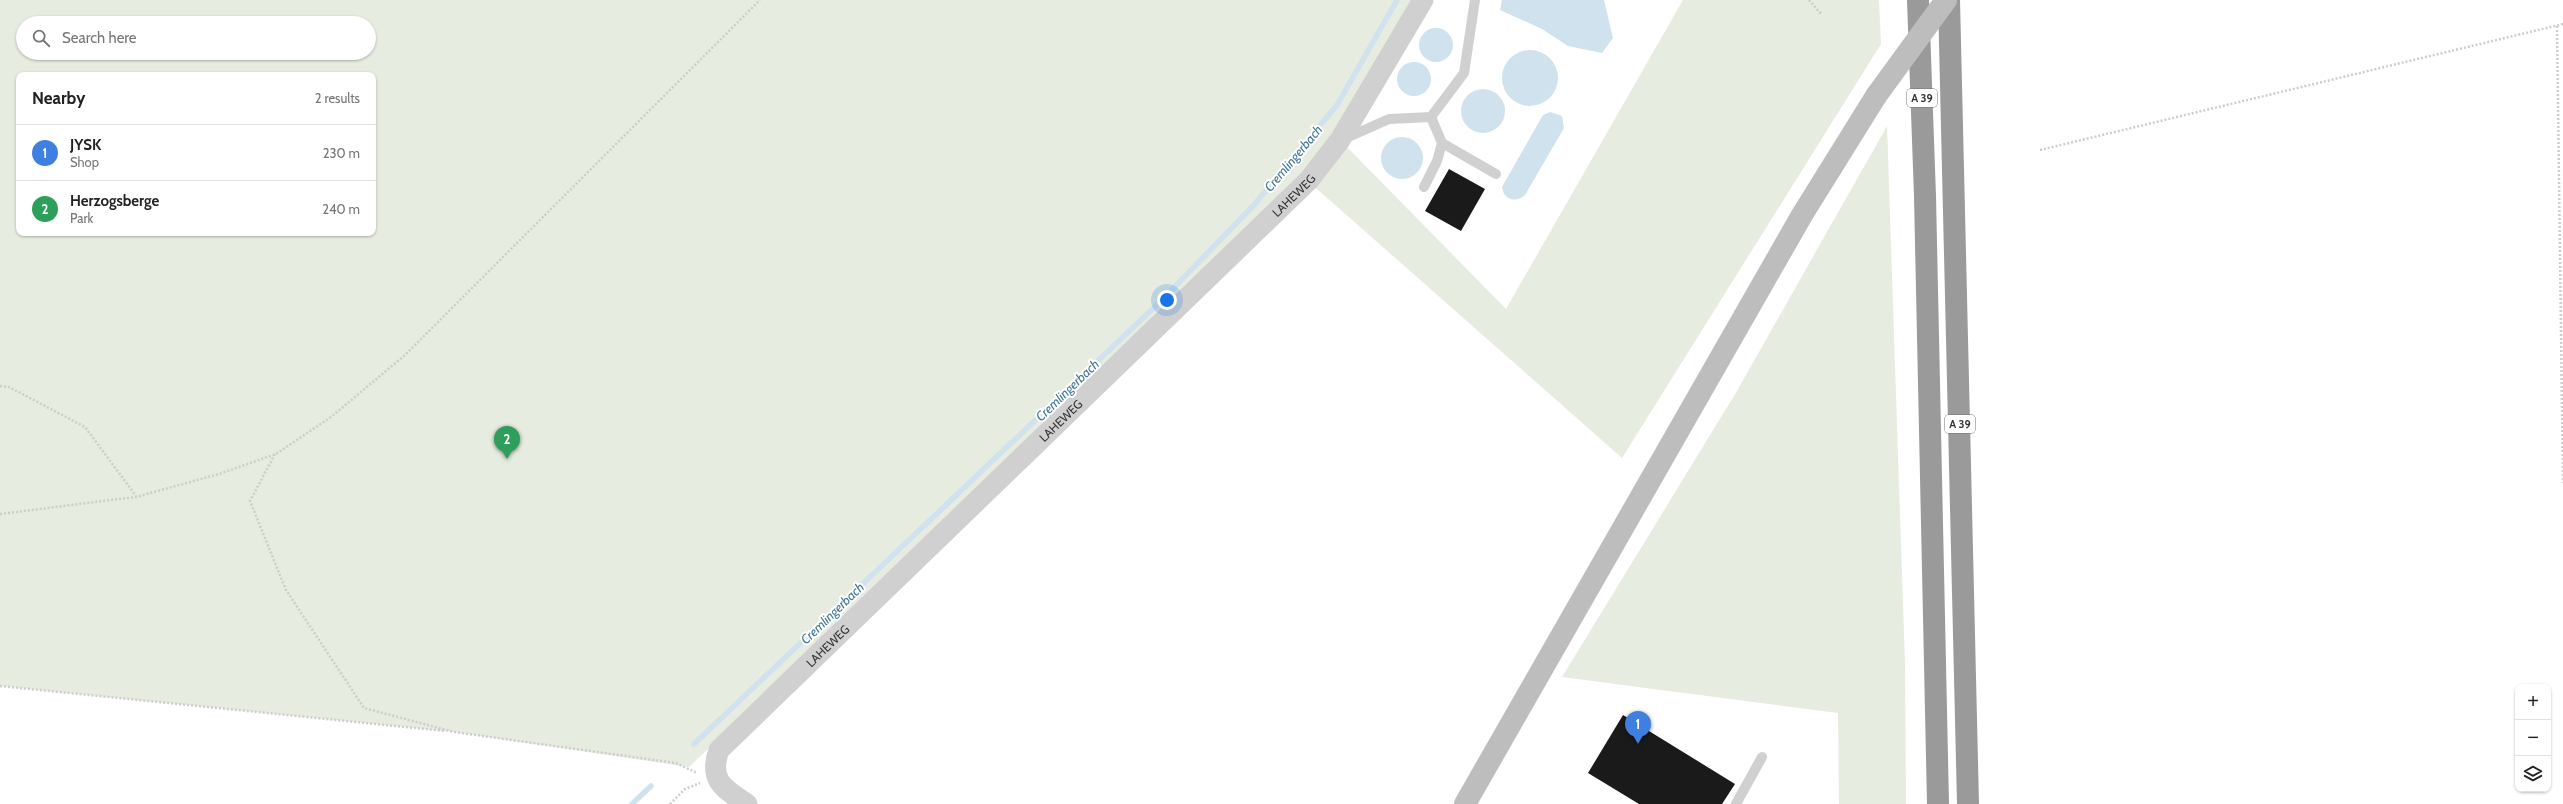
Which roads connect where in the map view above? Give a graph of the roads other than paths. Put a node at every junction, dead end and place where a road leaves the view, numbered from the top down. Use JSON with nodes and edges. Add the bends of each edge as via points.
{"nodes":[{"id":1,"x":1423,"y":0,"type":"edge"},
{"id":2,"x":1475,"y":0,"type":"edge"},
{"id":3,"x":1918,"y":0,"type":"edge"},
{"id":4,"x":1946,"y":0,"type":"edge"},
{"id":5,"x":1950,"y":0,"type":"edge"},
{"id":6,"x":1431,"y":117,"type":"junction"},
{"id":7,"x":1340,"y":140,"type":"junction"},
{"id":8,"x":1442,"y":143,"type":"junction"},
{"id":9,"x":1496,"y":174,"type":"dead end"},
{"id":10,"x":1424,"y":187,"type":"dead end"},
{"id":11,"x":1762,"y":757,"type":"dead end"},
{"id":12,"x":747,"y":804,"type":"edge"},
{"id":13,"x":1465,"y":804,"type":"edge"},
{"id":14,"x":1736,"y":804,"type":"edge"},
{"id":15,"x":1938,"y":804,"type":"edge"},
{"id":16,"x":1968,"y":804,"type":"edge"}],
"edges":[{"from":1,"to":7,"type":"street","name":"LAHEWEG"},
{"from":2,"to":6,"type":"lane","via":[[1464,73]]},
{"from":3,"to":15,"type":"highway","number":"A 39","via":[[1928,299]]},
{"from":4,"to":13,"type":"street","bridge":true,"via":[[1876,96],[1802,215]]},
{"from":5,"to":16,"type":"highway","number":"A 39"},
{"from":6,"to":7,"type":"lane","via":[[1388,119]]},
{"from":6,"to":8,"type":"lane"},
{"from":7,"to":12,"type":"street","name":"LAHEWEG","via":[[1308,180],[719,750],[714,764],[716,778],[727,791]]},
{"from":8,"to":9,"type":"lane"},
{"from":8,"to":10,"type":"lane","via":[[1437,161]]},
{"from":11,"to":14,"type":"lane"}]}
